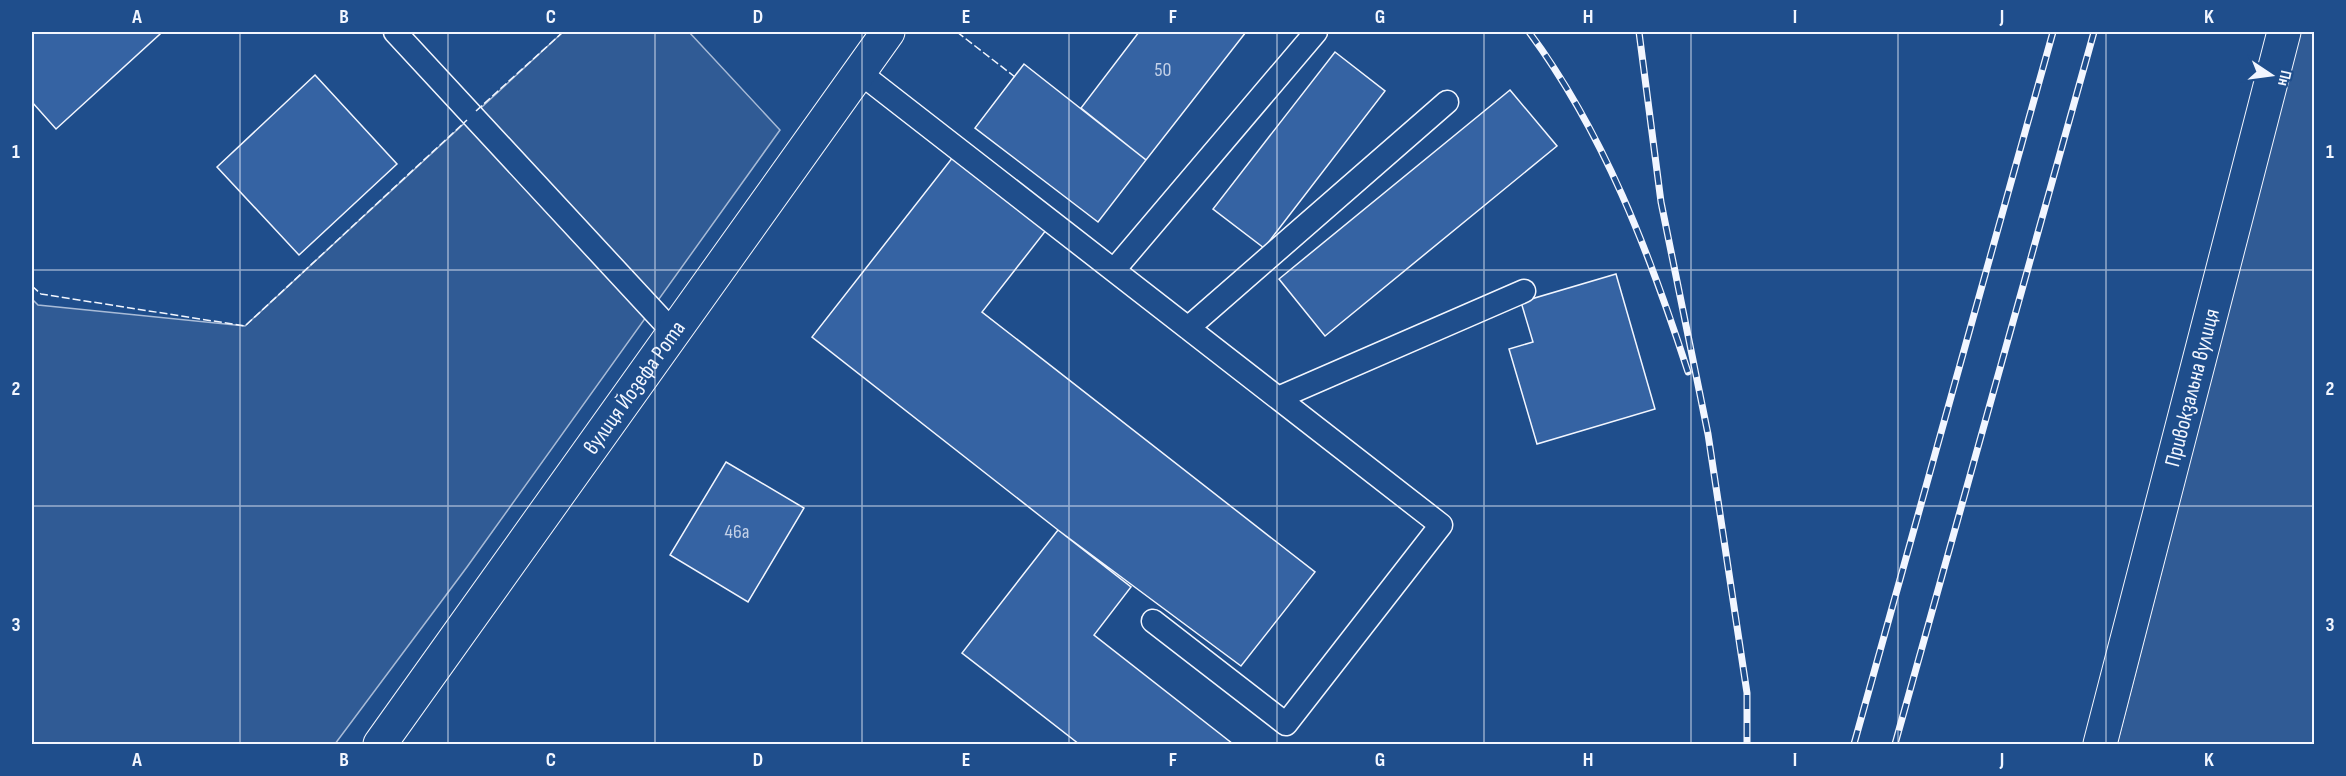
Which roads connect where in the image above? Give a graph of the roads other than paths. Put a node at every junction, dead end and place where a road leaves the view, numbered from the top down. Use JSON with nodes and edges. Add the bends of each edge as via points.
{"nodes":[{"id":1,"x":395,"y":32,"type":"edge"},
{"id":2,"x":888,"y":32,"type":"edge"},
{"id":3,"x":1316,"y":32,"type":"edge"},
{"id":4,"x":2284,"y":32,"type":"edge"},
{"id":5,"x":859,"y":72,"type":"junction"},
{"id":6,"x":1447,"y":102,"type":"dead end"},
{"id":7,"x":1114,"y":270,"type":"junction"},
{"id":8,"x":1524,"y":291,"type":"dead end"},
{"id":9,"x":1188,"y":328,"type":"junction"},
{"id":10,"x":673,"y":332,"type":"junction"},
{"id":11,"x":1278,"y":398,"type":"junction"},
{"id":12,"x":1154,"y":621,"type":"dead end"},
{"id":13,"x":380,"y":744,"type":"edge"},
{"id":14,"x":2100,"y":744,"type":"edge"}],
"edges":[{"from":1,"to":10,"type":"lane"},
{"from":2,"to":5,"type":"street","name":"вулиця Йозефа Рота"},
{"from":3,"to":7,"type":"lane"},
{"from":4,"to":14,"type":"street","name":"Привокзальна вулиця"},
{"from":5,"to":7,"type":"lane"},
{"from":5,"to":10,"type":"street","name":"вулиця Йозефа Рота"},
{"from":6,"to":9,"type":"lane"},
{"from":7,"to":9,"type":"lane"},
{"from":8,"to":11,"type":"lane"},
{"from":9,"to":11,"type":"lane"},
{"from":10,"to":13,"type":"street","name":"вулиця Йозефа Рота"},
{"from":11,"to":12,"type":"lane","via":[[1441,525],[1286,724]]}]}
